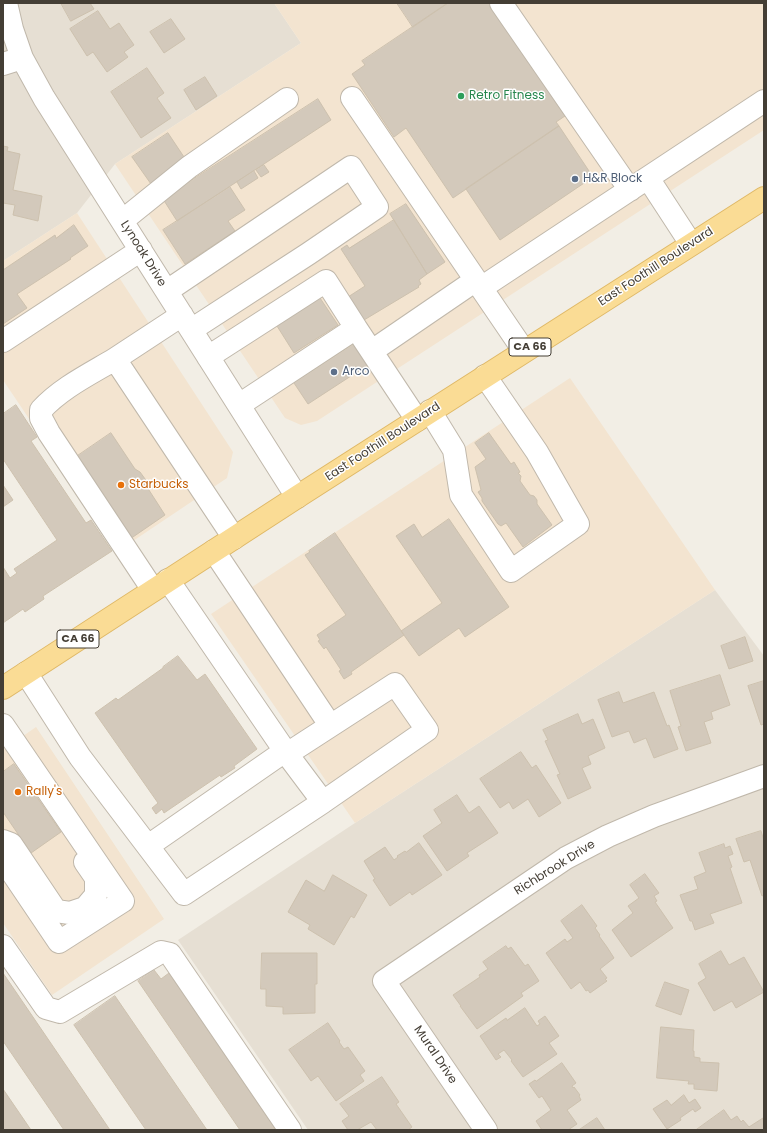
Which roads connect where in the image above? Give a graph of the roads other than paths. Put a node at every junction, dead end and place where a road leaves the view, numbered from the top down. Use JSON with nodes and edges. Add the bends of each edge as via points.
{"nodes":[{"id":1,"x":6,"y":3,"type":"edge"},
{"id":2,"x":501,"y":3,"type":"edge"},
{"id":3,"x":12,"y":61,"type":"edge"},
{"id":4,"x":352,"y":98,"type":"dead end"},
{"id":5,"x":287,"y":99,"type":"dead end"},
{"id":6,"x":764,"y":101,"type":"edge"},
{"id":7,"x":639,"y":184,"type":"junction"},
{"id":8,"x":764,"y":198,"type":"edge"},
{"id":9,"x":122,"y":221,"type":"junction"},
{"id":10,"x":691,"y":244,"type":"junction"},
{"id":11,"x":141,"y":250,"type":"junction"},
{"id":12,"x":308,"y":254,"type":"junction"},
{"id":13,"x":326,"y":281,"type":"junction"},
{"id":14,"x":479,"y":284,"type":"junction"},
{"id":15,"x":167,"y":291,"type":"junction"},
{"id":16,"x":187,"y":322,"type":"junction"},
{"id":17,"x":356,"y":328,"type":"junction"},
{"id":18,"x":3,"y":341,"type":"edge"},
{"id":19,"x":372,"y":351,"type":"junction"},
{"id":20,"x":524,"y":351,"type":"junction"},
{"id":21,"x":208,"y":357,"type":"junction"},
{"id":22,"x":115,"y":359,"type":"junction"},
{"id":23,"x":485,"y":376,"type":"junction"},
{"id":24,"x":239,"y":405,"type":"junction"},
{"id":25,"x":423,"y":416,"type":"junction"},
{"id":26,"x":297,"y":497,"type":"junction"},
{"id":27,"x":234,"y":538,"type":"junction"},
{"id":28,"x":214,"y":551,"type":"junction"},
{"id":29,"x":161,"y":585,"type":"junction"},
{"id":30,"x":26,"y":673,"type":"junction"},
{"id":31,"x":3,"y":688,"type":"edge"},
{"id":32,"x":3,"y":725,"type":"edge"},
{"id":33,"x":330,"y":725,"type":"junction"},
{"id":34,"x":286,"y":752,"type":"junction"},
{"id":35,"x":34,"y":771,"type":"junction"},
{"id":36,"x":764,"y":776,"type":"edge"},
{"id":37,"x":323,"y":802,"type":"junction"},
{"id":38,"x":3,"y":841,"type":"edge"},
{"id":39,"x":148,"y":846,"type":"junction"},
{"id":40,"x":3,"y":858,"type":"edge"},
{"id":41,"x":3,"y":946,"type":"edge"},
{"id":42,"x":384,"y":981,"type":"joint"},
{"id":43,"x":290,"y":1130,"type":"edge"},
{"id":44,"x":486,"y":1130,"type":"edge"}],
"edges":[{"from":1,"to":3,"type":"street","name":"Lynoak Drive","via":[[12,29]]},
{"from":2,"to":7,"type":"street"},
{"from":3,"to":9,"type":"street","name":"Lynoak Drive","via":[[48,104]]},
{"from":4,"to":14,"type":"street"},
{"from":5,"to":9,"type":"street","via":[[189,167]]},
{"from":6,"to":7,"type":"street"},
{"from":7,"to":10,"type":"street"},
{"from":7,"to":14,"type":"street"},
{"from":8,"to":10,"type":"main road","name":"East Foothill Boulevard","number":"CA 66"},
{"from":9,"to":11,"type":"street","name":"Lynoak Drive"},
{"from":10,"to":20,"type":"main road","name":"East Foothill Boulevard","number":"CA 66"},
{"from":11,"to":15,"type":"street","name":"Lynoak Drive"},
{"from":11,"to":18,"type":"street"},
{"from":12,"to":13,"type":"street"},
{"from":12,"to":15,"type":"street","via":[[377,207],[351,167]]},
{"from":12,"to":16,"type":"street"},
{"from":13,"to":17,"type":"street"},
{"from":13,"to":21,"type":"street"},
{"from":14,"to":19,"type":"street"},
{"from":14,"to":20,"type":"street"},
{"from":15,"to":16,"type":"street","name":"Lynoak Drive"},
{"from":16,"to":21,"type":"street","name":"Lynoak Drive"},
{"from":16,"to":22,"type":"street"},
{"from":17,"to":19,"type":"street"},
{"from":17,"to":24,"type":"street"},
{"from":19,"to":25,"type":"street"},
{"from":20,"to":23,"type":"main road","name":"East Foothill Boulevard","number":"CA 66"},
{"from":21,"to":24,"type":"street","name":"Lynoak Drive"},
{"from":22,"to":27,"type":"street"},
{"from":22,"to":29,"type":"street","via":[[49,401],[41,410],[41,418],[49,433]]},
{"from":23,"to":25,"type":"main road","name":"East Foothill Boulevard","number":"CA 66"},
{"from":23,"to":25,"type":"street","via":[[537,452],[578,524],[512,571],[461,495],[454,450]]},
{"from":24,"to":26,"type":"street","name":"Lynoak Drive"},
{"from":25,"to":26,"type":"main road","name":"East Foothill Boulevard","number":"CA 66"},
{"from":26,"to":27,"type":"main road","name":"East Foothill Boulevard","number":"CA 66"},
{"from":27,"to":28,"type":"main road","name":"East Foothill Boulevard","number":"CA 66"},
{"from":28,"to":29,"type":"main road","name":"East Foothill Boulevard","number":"CA 66"},
{"from":28,"to":33,"type":"street"},
{"from":29,"to":30,"type":"main road","name":"East Foothill Boulevard","number":"CA 66"},
{"from":29,"to":34,"type":"street"},
{"from":30,"to":31,"type":"main road","name":"East Foothill Boulevard","number":"CA 66"},
{"from":30,"to":39,"type":"street","via":[[80,757]]},
{"from":32,"to":35,"type":"street"},
{"from":33,"to":34,"type":"street"},
{"from":33,"to":37,"type":"street","via":[[395,684],[427,730]]},
{"from":34,"to":37,"type":"street"},
{"from":34,"to":39,"type":"street"},
{"from":35,"to":38,"type":"street","via":[[37,789],[96,878],[96,895],[85,908],[70,913],[56,911],[11,844]]},
{"from":35,"to":40,"type":"street","via":[[122,900],[59,942]]},
{"from":36,"to":42,"type":"street","name":"Richbrook Drive","via":[[654,816],[566,858]]},
{"from":37,"to":39,"type":"street","via":[[184,894]]},
{"from":41,"to":43,"type":"street","via":[[46,1008],[60,1012],[161,952],[170,954]]},
{"from":42,"to":44,"type":"street","name":"Mural Drive"}]}
